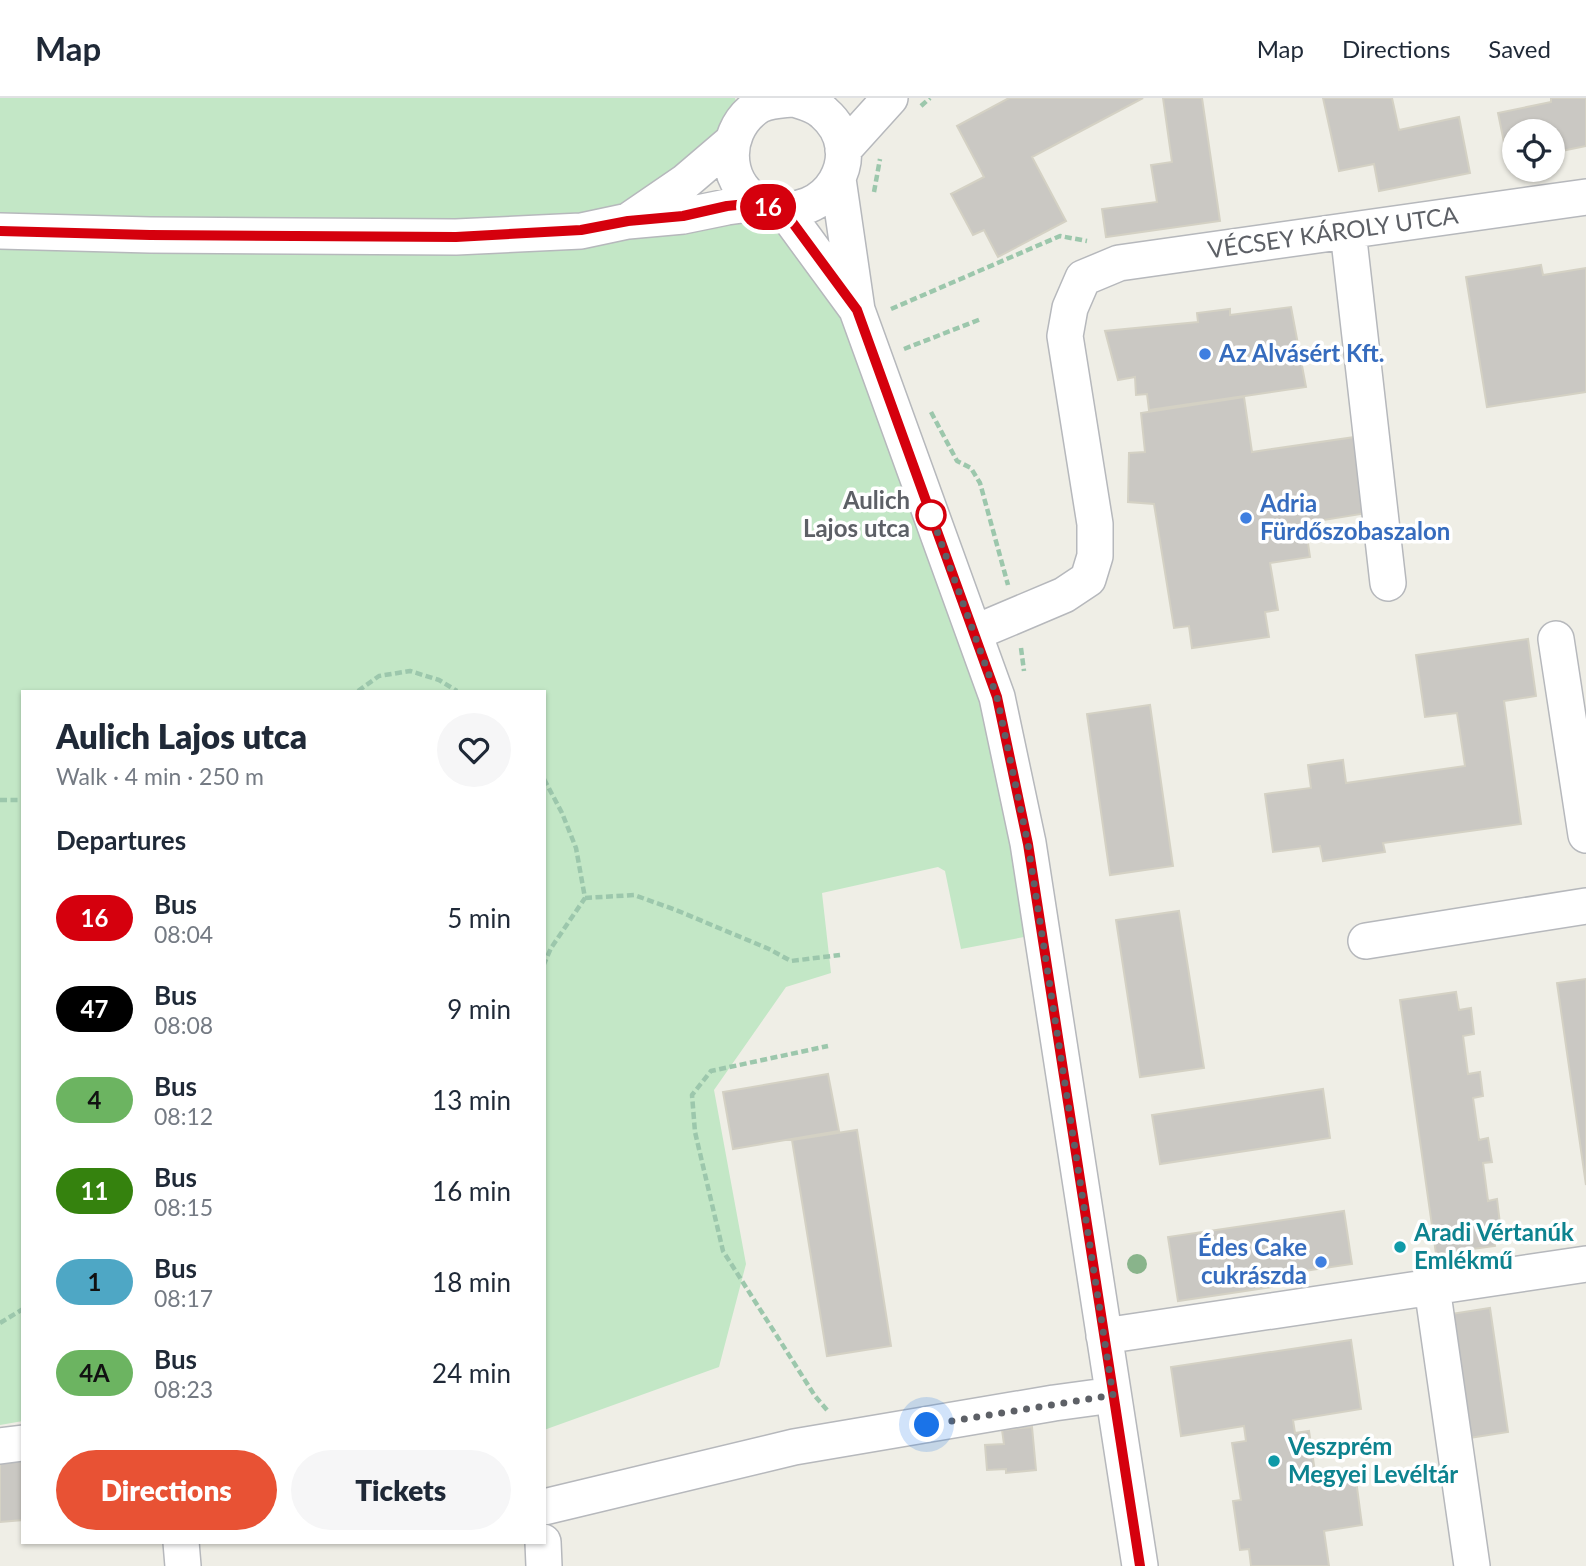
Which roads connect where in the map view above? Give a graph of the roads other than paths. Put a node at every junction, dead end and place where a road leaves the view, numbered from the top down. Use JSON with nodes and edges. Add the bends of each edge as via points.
{"nodes":[{"id":1,"x":890,"y":98,"type":"edge"},
{"id":2,"x":799,"y":99,"type":"edge"},
{"id":3,"x":738,"y":119,"type":"edge"},
{"id":4,"x":841,"y":164,"type":"junction"},
{"id":5,"x":1586,"y":197,"type":"edge"},
{"id":6,"x":770,"y":207,"type":"junction"},
{"id":7,"x":628,"y":221,"type":"junction"},
{"id":8,"x":0,"y":231,"type":"edge"},
{"id":9,"x":1348,"y":231,"type":"junction"},
{"id":10,"x":871,"y":311,"type":"junction"},
{"id":11,"x":1388,"y":583,"type":"dead end"},
{"id":12,"x":974,"y":633,"type":"junction"},
{"id":13,"x":1556,"y":639,"type":"dead end"},
{"id":14,"x":1586,"y":835,"type":"edge"},
{"id":15,"x":1586,"y":906,"type":"edge"},
{"id":16,"x":1366,"y":940,"type":"dead end"},
{"id":17,"x":1586,"y":1264,"type":"edge"},
{"id":18,"x":1432,"y":1287,"type":"junction"},
{"id":19,"x":1104,"y":1336,"type":"junction"},
{"id":20,"x":1113,"y":1395,"type":"junction"},
{"id":21,"x":21,"y":1443,"type":"edge"},
{"id":22,"x":0,"y":1446,"type":"edge"},
{"id":23,"x":546,"y":1507,"type":"edge"},
{"id":24,"x":181,"y":1544,"type":"edge"},
{"id":25,"x":543,"y":1544,"type":"edge"},
{"id":26,"x":183,"y":1566,"type":"edge"},
{"id":27,"x":544,"y":1566,"type":"edge"},
{"id":28,"x":1140,"y":1566,"type":"edge"},
{"id":29,"x":1472,"y":1566,"type":"edge"}],
"edges":[{"from":1,"to":4,"type":"street"},
{"from":2,"to":3,"type":"street","via":[[776,100]]},
{"from":2,"to":4,"type":"street","via":[[831,119],[841,139]]},
{"from":3,"to":6,"type":"street","via":[[731,158],[737,181]]},
{"from":3,"to":7,"type":"street","via":[[685,182]]},
{"from":4,"to":6,"type":"street","via":[[828,192],[816,203],[800,209]]},
{"from":4,"to":10,"type":"street"},
{"from":5,"to":9,"type":"street","name":"VÉCSEY KÁROLY UTCA"},
{"from":6,"to":7,"type":"street","via":[[727,206]]},
{"from":6,"to":10,"type":"street"},
{"from":7,"to":8,"type":"street","via":[[581,230],[456,237]]},
{"from":9,"to":11,"type":"street"},
{"from":9,"to":12,"type":"street","name":"VÉCSEY KÁROLY UTCA","via":[[1119,263],[1083,278],[1070,308],[1065,337],[1095,524],[1095,556],[1088,579],[1064,595]]},
{"from":10,"to":12,"type":"street"},
{"from":12,"to":19,"type":"street","via":[[997,697],[1028,844]]},
{"from":13,"to":14,"type":"street"},
{"from":15,"to":16,"type":"street"},
{"from":17,"to":18,"type":"street"},
{"from":18,"to":19,"type":"street"},
{"from":18,"to":29,"type":"street"},
{"from":19,"to":20,"type":"street"},
{"from":20,"to":23,"type":"street","via":[[794,1447]]},
{"from":20,"to":28,"type":"street"},
{"from":21,"to":22,"type":"street"},
{"from":24,"to":26,"type":"street"},
{"from":25,"to":27,"type":"street"}]}
